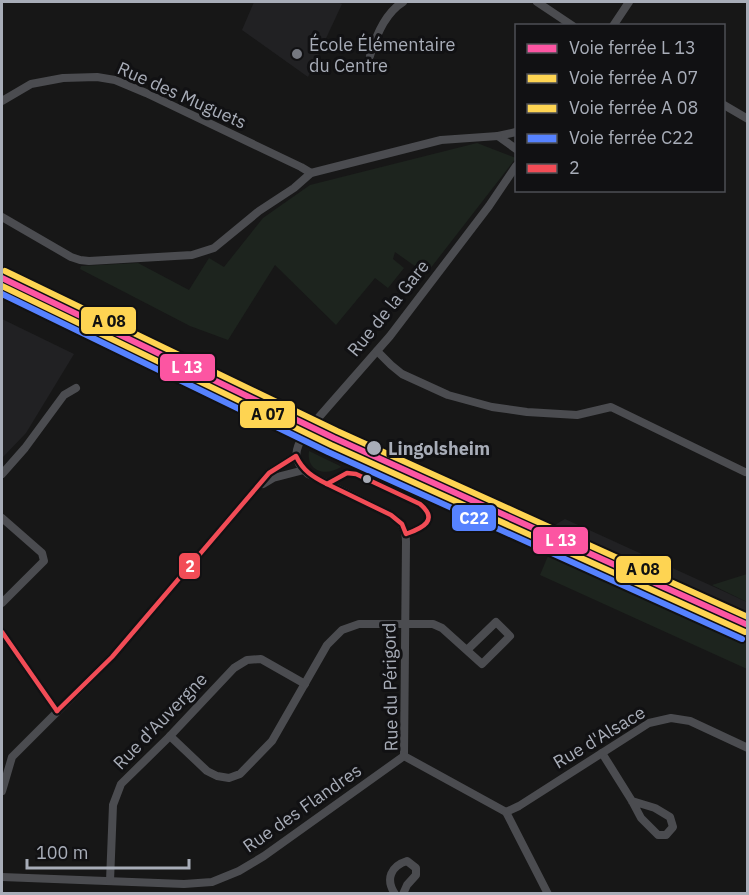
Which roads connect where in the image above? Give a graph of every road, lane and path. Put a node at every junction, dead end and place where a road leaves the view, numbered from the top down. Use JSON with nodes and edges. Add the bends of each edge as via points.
{"nodes":[{"id":1,"x":403,"y":2,"type":"edge"},
{"id":2,"x":537,"y":2,"type":"edge"},
{"id":3,"x":629,"y":2,"type":"edge"},
{"id":4,"x":570,"y":24,"type":"edge"},
{"id":5,"x":614,"y":24,"type":"edge"},
{"id":6,"x":369,"y":56,"type":"dead end"},
{"id":7,"x":2,"y":101,"type":"edge"},
{"id":8,"x":725,"y":106,"type":"edge"},
{"id":9,"x":747,"y":119,"type":"edge"},
{"id":10,"x":515,"y":132,"type":"edge"},
{"id":11,"x":498,"y":136,"type":"junction"},
{"id":12,"x":515,"y":147,"type":"edge"},
{"id":13,"x":515,"y":167,"type":"edge"},
{"id":14,"x":311,"y":173,"type":"junction"},
{"id":15,"x":2,"y":217,"type":"edge"},
{"id":16,"x":377,"y":351,"type":"junction"},
{"id":17,"x":76,"y":388,"type":"dead end"},
{"id":18,"x":296,"y":456,"type":"junction"},
{"id":19,"x":304,"y":470,"type":"junction"},
{"id":20,"x":745,"y":472,"type":"dead end"},
{"id":21,"x":2,"y":474,"type":"edge"},
{"id":22,"x":260,"y":485,"type":"junction"},
{"id":23,"x":2,"y":518,"type":"edge"},
{"id":24,"x":2,"y":603,"type":"edge"},
{"id":25,"x":404,"y":623,"type":"junction"},
{"id":26,"x":2,"y":632,"type":"edge"},
{"id":27,"x":467,"y":650,"type":"junction"},
{"id":28,"x":305,"y":684,"type":"junction"},
{"id":29,"x":57,"y":711,"type":"junction"},
{"id":30,"x":170,"y":736,"type":"junction"},
{"id":31,"x":747,"y":748,"type":"edge"},
{"id":32,"x":602,"y":753,"type":"junction"},
{"id":33,"x":404,"y":756,"type":"junction"},
{"id":34,"x":2,"y":791,"type":"edge"},
{"id":35,"x":632,"y":801,"type":"junction"},
{"id":36,"x":506,"y":812,"type":"junction"},
{"id":37,"x":2,"y":877,"type":"edge"},
{"id":38,"x":110,"y":881,"type":"junction"},
{"id":39,"x":395,"y":894,"type":"edge"},
{"id":40,"x":403,"y":894,"type":"edge"},
{"id":41,"x":548,"y":894,"type":"edge"}],
"edges":[{"from":1,"to":6,"type":"street","via":[[392,9]]},
{"from":2,"to":4,"type":"street"},
{"from":3,"to":5,"type":"street"},
{"from":7,"to":14,"type":"street","name":"Rue des Muguets","via":[[31,84],[63,78],[115,80]]},
{"from":8,"to":9,"type":"street"},
{"from":10,"to":11,"type":"street"},
{"from":11,"to":12,"type":"street"},
{"from":11,"to":14,"type":"street","via":[[441,140]]},
{"from":13,"to":16,"type":"street","name":"Rue de la Gare"},
{"from":14,"to":15,"type":"street","via":[[214,248],[192,255],[80,260]]},
{"from":16,"to":18,"type":"street","name":"Rue de la Gare","via":[[305,433],[297,445]]},
{"from":16,"to":20,"type":"street","via":[[402,374],[448,395],[492,407],[577,415],[611,407]]},
{"from":17,"to":21,"type":"street","via":[[64,395]]},
{"from":18,"to":19,"type":"street"},
{"from":18,"to":22,"type":"street","via":[[269,473]]},
{"from":19,"to":22,"type":"street"},
{"from":19,"to":25,"type":"street","name":"Rue du Périgord","via":[[392,514],[402,524],[406,534]]},
{"from":22,"to":29,"type":"street","via":[[112,657]]},
{"from":23,"to":24,"type":"street","via":[[42,553],[44,561]]},
{"from":25,"to":27,"type":"street","via":[[433,624]]},
{"from":25,"to":28,"type":"street","via":[[359,624],[342,630],[327,645]]},
{"from":25,"to":33,"type":"street","name":"Rue du Périgord"},
{"from":26,"to":29,"type":"street"},
{"from":27,"to":27,"type":"street","via":[[482,664],[510,636],[496,622]]},
{"from":28,"to":30,"type":"street","name":"Rue d'Auvergne","via":[[261,659],[247,660],[234,668]]},
{"from":28,"to":30,"type":"street","via":[[272,741],[240,774],[230,778],[207,771]]},
{"from":29,"to":34,"type":"street","via":[[12,757]]},
{"from":30,"to":38,"type":"street","name":"Rue d'Auvergne","via":[[121,784],[113,805]]},
{"from":31,"to":32,"type":"street","name":"Rue d'Alsace","via":[[690,721],[671,718],[649,723]]},
{"from":32,"to":35,"type":"street"},
{"from":32,"to":36,"type":"street","name":"Rue d'Alsace"},
{"from":33,"to":36,"type":"street","name":"Rue du Périgord"},
{"from":33,"to":38,"type":"street","name":"Rue des Flandres","via":[[239,872],[212,882],[184,884]]},
{"from":35,"to":35,"type":"street","via":[[640,818],[658,835],[666,835],[673,827],[670,817]]},
{"from":36,"to":41,"type":"street"},
{"from":37,"to":38,"type":"street","name":"Rue des Flandres"},
{"from":39,"to":40,"type":"street","via":[[390,886],[391,873],[407,861],[416,868],[416,875]]}]}
